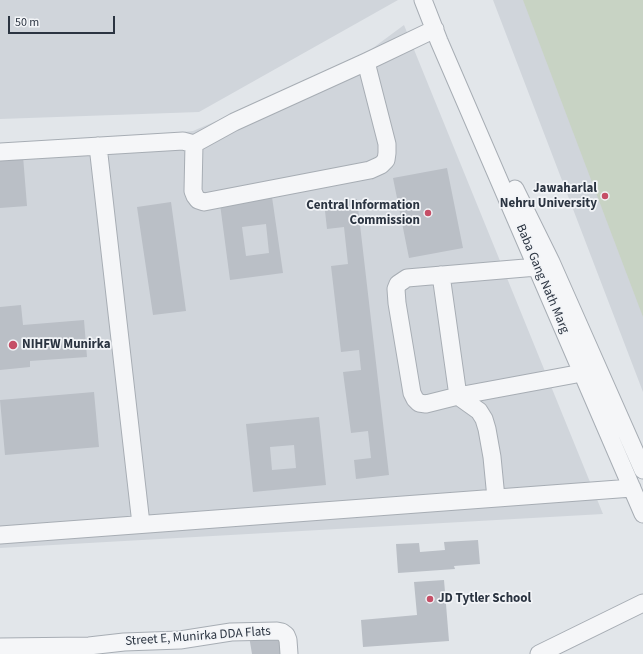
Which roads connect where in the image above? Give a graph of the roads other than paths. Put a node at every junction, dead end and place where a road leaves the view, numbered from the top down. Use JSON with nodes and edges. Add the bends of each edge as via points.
{"nodes":[{"id":1,"x":423,"y":0,"type":"edge"},
{"id":2,"x":434,"y":0,"type":"edge"},
{"id":3,"x":435,"y":29,"type":"junction"},
{"id":4,"x":366,"y":62,"type":"junction"},
{"id":5,"x":194,"y":144,"type":"junction"},
{"id":6,"x":98,"y":146,"type":"junction"},
{"id":7,"x":0,"y":152,"type":"edge"},
{"id":8,"x":544,"y":265,"type":"junction"},
{"id":9,"x":441,"y":275,"type":"junction"},
{"id":10,"x":582,"y":373,"type":"junction"},
{"id":11,"x":458,"y":396,"type":"junction"},
{"id":12,"x":643,"y":470,"type":"edge"},
{"id":13,"x":632,"y":488,"type":"junction"},
{"id":14,"x":496,"y":498,"type":"junction"},
{"id":15,"x":643,"y":514,"type":"edge"},
{"id":16,"x":140,"y":524,"type":"junction"},
{"id":17,"x":0,"y":535,"type":"edge"},
{"id":18,"x":643,"y":603,"type":"edge"},
{"id":19,"x":0,"y":647,"type":"edge"},
{"id":20,"x":89,"y":650,"type":"edge"},
{"id":21,"x":289,"y":654,"type":"edge"},
{"id":22,"x":539,"y":654,"type":"edge"}],
"edges":[{"from":1,"to":3,"type":"street","name":"Baba Gang Nath Marg"},
{"from":2,"to":8,"type":"street","name":"Baba Gang Nath Marg","via":[[513,185]]},
{"from":3,"to":4,"type":"street"},
{"from":3,"to":8,"type":"street","name":"Baba Gang Nath Marg"},
{"from":4,"to":5,"type":"street","via":[[234,122]]},
{"from":4,"to":5,"type":"street","via":[[387,144],[386,160],[381,165],[370,170],[204,202],[198,200],[193,191]]},
{"from":5,"to":6,"type":"street","via":[[183,141]]},
{"from":6,"to":7,"type":"street"},
{"from":6,"to":16,"type":"street"},
{"from":8,"to":9,"type":"street"},
{"from":8,"to":10,"type":"street","name":"Baba Gang Nath Marg"},
{"from":8,"to":12,"type":"street","name":"Baba Gang Nath Marg"},
{"from":9,"to":11,"type":"street"},
{"from":9,"to":11,"type":"street","via":[[402,280],[396,289],[397,303],[415,400],[426,404]]},
{"from":10,"to":11,"type":"street"},
{"from":10,"to":13,"type":"street","name":"Baba Gang Nath Marg"},
{"from":11,"to":14,"type":"street","via":[[479,411],[484,419],[492,457]]},
{"from":13,"to":14,"type":"street"},
{"from":13,"to":15,"type":"street","name":"Baba Gang Nath Marg"},
{"from":14,"to":16,"type":"street"},
{"from":16,"to":17,"type":"street"},
{"from":18,"to":22,"type":"street"},
{"from":19,"to":20,"type":"street"},
{"from":20,"to":21,"type":"street","name":"Street E, Munirka DDA Flats","via":[[124,642],[180,640],[231,632],[276,631],[286,635]]}]}
